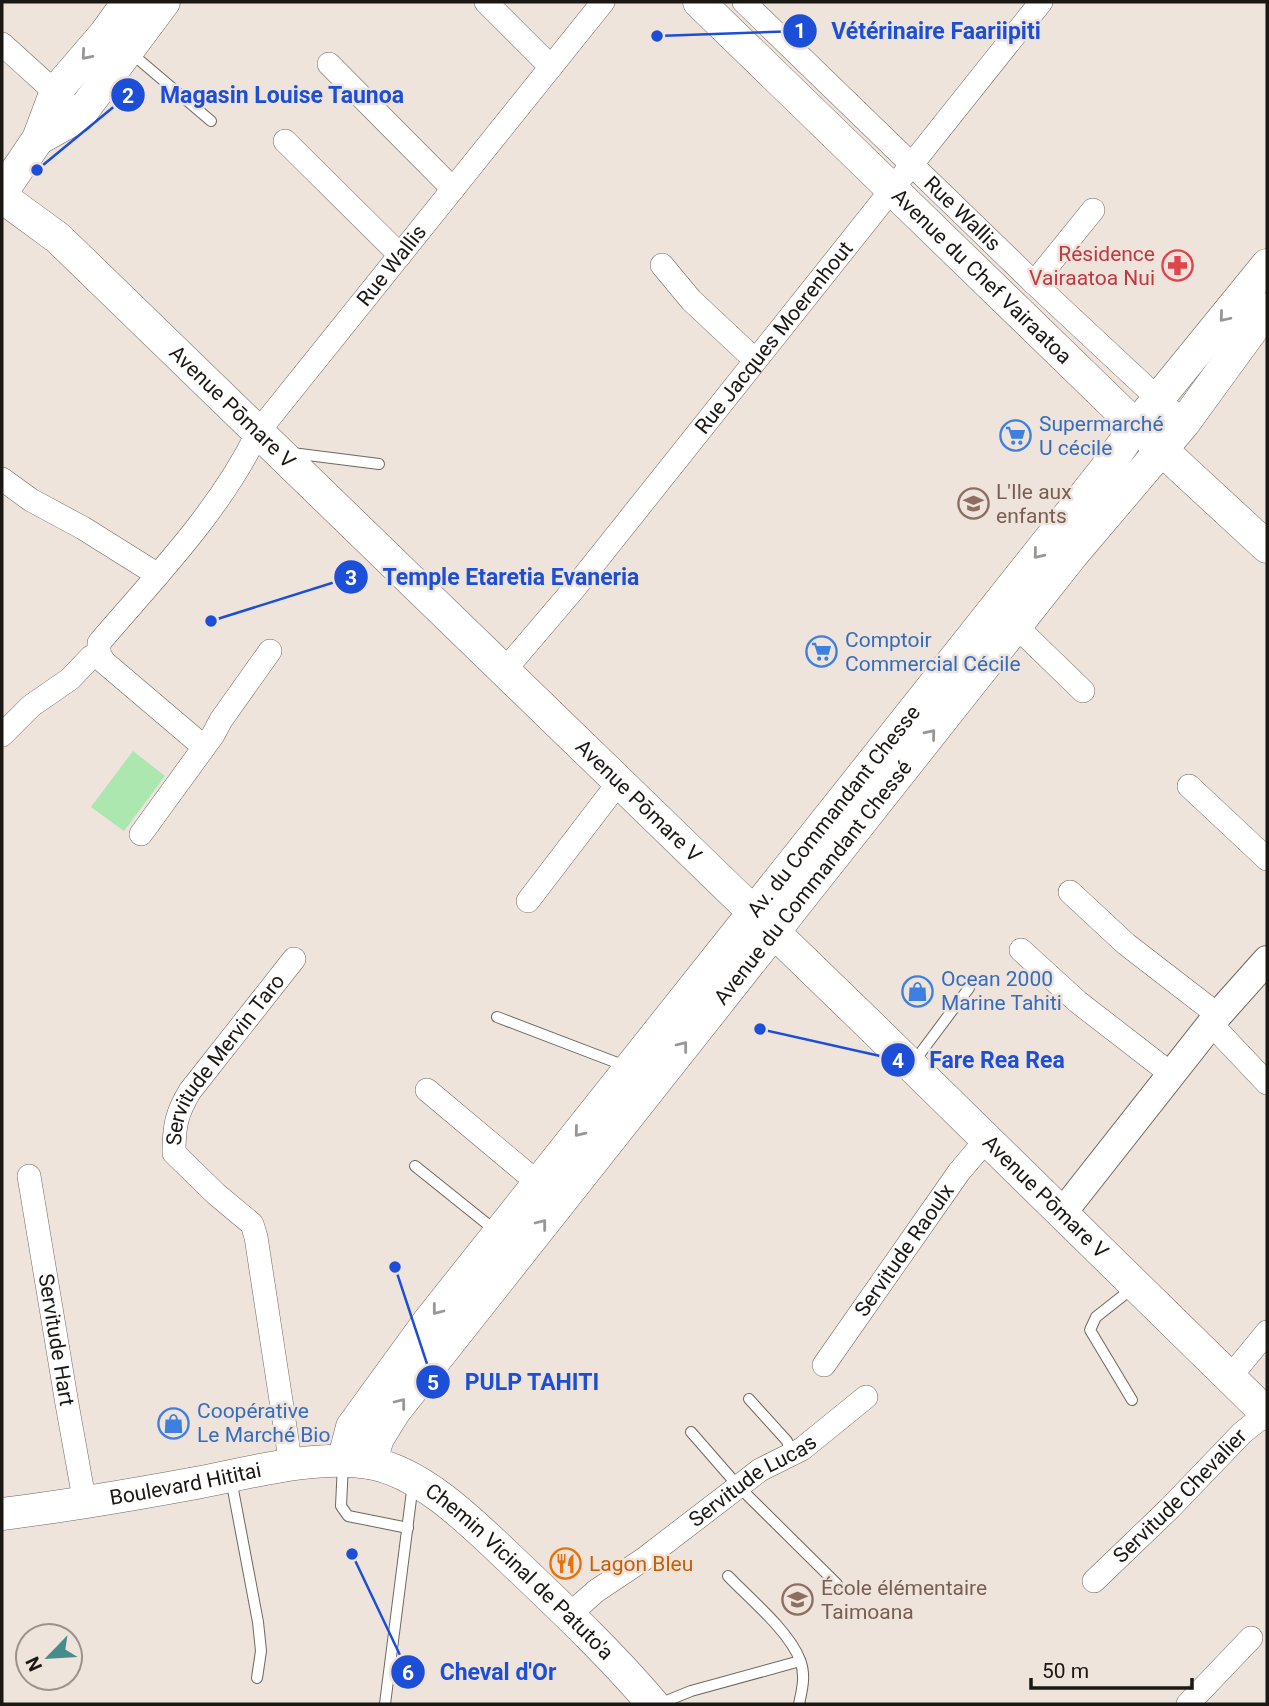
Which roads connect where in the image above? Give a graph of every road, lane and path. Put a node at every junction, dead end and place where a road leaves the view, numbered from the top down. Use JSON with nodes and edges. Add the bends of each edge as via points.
{"nodes":[{"id":1,"x":128,"y":2,"type":"edge"},
{"id":2,"x":164,"y":2,"type":"edge"},
{"id":3,"x":486,"y":2,"type":"edge"},
{"id":4,"x":603,"y":2,"type":"edge"},
{"id":5,"x":699,"y":2,"type":"edge"},
{"id":6,"x":744,"y":2,"type":"edge"},
{"id":7,"x":1041,"y":2,"type":"edge"},
{"id":8,"x":2,"y":44,"type":"edge"},
{"id":9,"x":128,"y":50,"type":"junction"},
{"id":10,"x":329,"y":64,"type":"dead end"},
{"id":11,"x":551,"y":67,"type":"junction"},
{"id":12,"x":56,"y":92,"type":"junction"},
{"id":13,"x":79,"y":116,"type":"junction"},
{"id":14,"x":211,"y":121,"type":"dead end"},
{"id":15,"x":38,"y":139,"type":"junction"},
{"id":16,"x":285,"y":141,"type":"dead end"},
{"id":17,"x":901,"y":176,"type":"junction"},
{"id":18,"x":453,"y":189,"type":"junction"},
{"id":19,"x":2,"y":194,"type":"edge"},
{"id":20,"x":1093,"y":210,"type":"dead end"},
{"id":21,"x":400,"y":255,"type":"junction"},
{"id":22,"x":662,"y":265,"type":"dead end"},
{"id":23,"x":1267,"y":265,"type":"edge"},
{"id":24,"x":1034,"y":282,"type":"junction"},
{"id":25,"x":1267,"y":309,"type":"edge"},
{"id":26,"x":755,"y":360,"type":"junction"},
{"id":27,"x":1157,"y":399,"type":"junction"},
{"id":28,"x":1184,"y":423,"type":"junction"},
{"id":29,"x":1136,"y":426,"type":"junction"},
{"id":30,"x":268,"y":442,"type":"junction"},
{"id":31,"x":1161,"y":448,"type":"junction"},
{"id":32,"x":379,"y":464,"type":"dead end"},
{"id":33,"x":2,"y":479,"type":"edge"},
{"id":34,"x":1267,"y":547,"type":"edge"},
{"id":35,"x":158,"y":575,"type":"junction"},
{"id":36,"x":1016,"y":626,"type":"junction"},
{"id":37,"x":270,"y":651,"type":"dead end"},
{"id":38,"x":99,"y":653,"type":"junction"},
{"id":39,"x":504,"y":671,"type":"junction"},
{"id":40,"x":1083,"y":691,"type":"dead end"},
{"id":41,"x":2,"y":735,"type":"edge"},
{"id":42,"x":204,"y":747,"type":"junction"},
{"id":43,"x":875,"y":781,"type":"junction"},
{"id":44,"x":619,"y":782,"type":"junction"},
{"id":45,"x":1189,"y":786,"type":"dead end"},
{"id":46,"x":141,"y":834,"type":"dead end"},
{"id":47,"x":1267,"y":859,"type":"edge"},
{"id":48,"x":1070,"y":892,"type":"dead end"},
{"id":49,"x":528,"y":901,"type":"dead end"},
{"id":50,"x":763,"y":922,"type":"junction"},
{"id":51,"x":1021,"y":950,"type":"dead end"},
{"id":52,"x":294,"y":959,"type":"dead end"},
{"id":53,"x":1267,"y":960,"type":"edge"},
{"id":54,"x":713,"y":964,"type":"joint"},
{"id":55,"x":969,"y":988,"type":"dead end"},
{"id":56,"x":498,"y":1017,"type":"dead end"},
{"id":57,"x":1214,"y":1019,"type":"junction"},
{"id":58,"x":912,"y":1066,"type":"junction"},
{"id":59,"x":1171,"y":1074,"type":"junction"},
{"id":60,"x":1267,"y":1083,"type":"edge"},
{"id":61,"x":627,"y":1087,"type":"junction"},
{"id":62,"x":427,"y":1090,"type":"dead end"},
{"id":63,"x":987,"y":1139,"type":"junction"},
{"id":64,"x":415,"y":1166,"type":"dead end"},
{"id":65,"x":29,"y":1176,"type":"dead end"},
{"id":66,"x":538,"y":1183,"type":"junction"},
{"id":67,"x":1063,"y":1212,"type":"junction"},
{"id":68,"x":498,"y":1233,"type":"junction"},
{"id":69,"x":1136,"y":1285,"type":"junction"},
{"id":70,"x":1267,"y":1332,"type":"edge"},
{"id":71,"x":824,"y":1365,"type":"dead end"},
{"id":72,"x":1230,"y":1377,"type":"junction"},
{"id":73,"x":866,"y":1397,"type":"dead end"},
{"id":74,"x":749,"y":1399,"type":"dead end"},
{"id":75,"x":1132,"y":1400,"type":"dead end"},
{"id":76,"x":1267,"y":1413,"type":"edge"},
{"id":77,"x":691,"y":1432,"type":"dead end"},
{"id":78,"x":791,"y":1454,"type":"junction"},
{"id":79,"x":356,"y":1462,"type":"junction"},
{"id":80,"x":291,"y":1466,"type":"junction"},
{"id":81,"x":231,"y":1476,"type":"junction"},
{"id":82,"x":414,"y":1480,"type":"junction"},
{"id":83,"x":739,"y":1486,"type":"junction"},
{"id":84,"x":85,"y":1504,"type":"junction"},
{"id":85,"x":2,"y":1514,"type":"edge"},
{"id":86,"x":408,"y":1528,"type":"junction"},
{"id":87,"x":728,"y":1576,"type":"dead end"},
{"id":88,"x":1094,"y":1581,"type":"dead end"},
{"id":89,"x":836,"y":1584,"type":"dead end"},
{"id":90,"x":569,"y":1615,"type":"junction"},
{"id":91,"x":1251,"y":1638,"type":"dead end"},
{"id":92,"x":800,"y":1661,"type":"junction"},
{"id":93,"x":257,"y":1678,"type":"dead end"},
{"id":94,"x":385,"y":1704,"type":"edge"},
{"id":95,"x":653,"y":1704,"type":"edge"},
{"id":96,"x":660,"y":1704,"type":"edge"},
{"id":97,"x":799,"y":1704,"type":"edge"},
{"id":98,"x":1188,"y":1704,"type":"edge"}],
"edges":[{"from":1,"to":12,"type":"main road","one_way":true},
{"from":2,"to":9,"type":"main road"},
{"from":3,"to":11,"type":"street"},
{"from":4,"to":11,"type":"street","name":"Rue Wallis"},
{"from":5,"to":17,"type":"main road","name":"Avenue du Chef Vairaatoa"},
{"from":6,"to":17,"type":"street","name":"Rue Wallis"},
{"from":7,"to":17,"type":"street","name":"Rue Jacques Moerenhout"},
{"from":8,"to":12,"type":"street"},
{"from":9,"to":13,"type":"main road"},
{"from":9,"to":14,"type":"lane"},
{"from":10,"to":18,"type":"street"},
{"from":11,"to":18,"type":"street","name":"Rue Wallis"},
{"from":12,"to":13,"type":"street"},
{"from":12,"to":15,"type":"main road"},
{"from":13,"to":15,"type":"main road"},
{"from":15,"to":19,"type":"main road"},
{"from":16,"to":21,"type":"street"},
{"from":17,"to":24,"type":"street","name":"Rue Wallis"},
{"from":17,"to":26,"type":"street","name":"Rue Jacques Moerenhout"},
{"from":17,"to":29,"type":"main road","name":"Avenue du Chef Vairaatoa"},
{"from":18,"to":21,"type":"street","name":"Rue Wallis"},
{"from":19,"to":30,"type":"main road","name":"Avenue Pōmare V","via":[[58,238]]},
{"from":20,"to":24,"type":"street"},
{"from":21,"to":30,"type":"street","name":"Rue Wallis"},
{"from":22,"to":26,"type":"street","via":[[691,300]]},
{"from":23,"to":27,"type":"main road","name":"Av. du Commandant Chesse","one_way":true},
{"from":24,"to":27,"type":"street","name":"Rue Wallis"},
{"from":25,"to":28,"type":"main road","name":"Avenue du Commandant Chessé"},
{"from":26,"to":39,"type":"street","name":"Rue Jacques Moerenhout"},
{"from":27,"to":28,"type":"street","name":"Rue Wallis"},
{"from":27,"to":29,"type":"main road","name":"Av. du Commandant Chesse"},
{"from":28,"to":31,"type":"main road","name":"Avenue du Commandant Chessé"},
{"from":29,"to":31,"type":"main road","name":"Avenue du Chef Vairaatoa"},
{"from":29,"to":43,"type":"main road","name":"Av. du Commandant Chesse","one_way":true},
{"from":30,"to":32,"type":"lane"},
{"from":30,"to":35,"type":"street","name":"Rue Wallis","via":[[242,464]]},
{"from":30,"to":39,"type":"main road","name":"Avenue Pōmare V"},
{"from":31,"to":34,"type":"main road","name":"Avenue du Chef Vairaatoa"},
{"from":31,"to":36,"type":"main road","name":"Avenue du Commandant Chessé"},
{"from":33,"to":35,"type":"street"},
{"from":35,"to":38,"type":"street","name":"Rue Wallis","via":[[99,643]]},
{"from":36,"to":40,"type":"street"},
{"from":43,"to":36,"type":"main road","name":"Avenue du Commandant Chessé","one_way":true},
{"from":37,"to":42,"type":"street"},
{"from":38,"to":41,"type":"street"},
{"from":38,"to":42,"type":"street"},
{"from":39,"to":44,"type":"main road","name":"Avenue Pōmare V"},
{"from":42,"to":46,"type":"street"},
{"from":43,"to":50,"type":"main road","name":"Av. du Commandant Chesse"},
{"from":44,"to":49,"type":"street"},
{"from":44,"to":50,"type":"main road","name":"Avenue Pōmare V"},
{"from":45,"to":47,"type":"street"},
{"from":48,"to":57,"type":"street"},
{"from":50,"to":54,"type":"main road","name":"Av. du Commandant Chesse"},
{"from":50,"to":58,"type":"main road","name":"Avenue Pōmare V"},
{"from":61,"to":50,"type":"main road","name":"Avenue du Commandant Chessé","one_way":true},
{"from":51,"to":59,"type":"street","via":[[1078,1002]]},
{"from":52,"to":80,"type":"street","name":"Servitude Mervin Taro","via":[[190,1091],[178,1110],[174,1129],[174,1153],[252,1224]]},
{"from":53,"to":57,"type":"street"},
{"from":54,"to":61,"type":"main road","name":"Avenue du Commandant Chessé"},
{"from":55,"to":58,"type":"lane"},
{"from":56,"to":61,"type":"lane"},
{"from":57,"to":59,"type":"street"},
{"from":57,"to":60,"type":"street"},
{"from":58,"to":63,"type":"main road","name":"Avenue Pōmare V"},
{"from":59,"to":67,"type":"street"},
{"from":61,"to":66,"type":"main road","name":"Avenue du Commandant Chessé","one_way":true},
{"from":79,"to":61,"type":"main road","name":"Avenue du Commandant Chessé","one_way":true,"via":[[378,1438]]},
{"from":62,"to":66,"type":"street"},
{"from":63,"to":67,"type":"main road","name":"Avenue Pōmare V"},
{"from":63,"to":71,"type":"street","name":"Servitude Raoulx"},
{"from":64,"to":68,"type":"lane"},
{"from":65,"to":84,"type":"street","name":"Servitude Hart"},
{"from":66,"to":68,"type":"main road","name":"Avenue du Commandant Chessé"},
{"from":67,"to":69,"type":"main road","name":"Avenue Pōmare V"},
{"from":68,"to":79,"type":"main road","name":"Avenue du Commandant Chessé","one_way":true,"via":[[352,1427]]},
{"from":69,"to":72,"type":"main road","name":"Avenue Pōmare V"},
{"from":69,"to":75,"type":"lane","via":[[1096,1317],[1090,1330]]},
{"from":70,"to":72,"type":"street"},
{"from":72,"to":76,"type":"main road","name":"Avenue Pōmare V"},
{"from":73,"to":78,"type":"street","name":"Servitude Lucas"},
{"from":74,"to":78,"type":"lane","via":[[787,1441]]},
{"from":76,"to":88,"type":"street","name":"Servitude Chevalier"},
{"from":77,"to":83,"type":"lane"},
{"from":78,"to":83,"type":"street","name":"Servitude Lucas"},
{"from":79,"to":80,"type":"main road","name":"Boulevard Hititai"},
{"from":79,"to":82,"type":"main road","name":"Chemin Vicinal de Patuto'a"},
{"from":79,"to":86,"type":"lane","via":[[341,1506],[344,1513]]},
{"from":80,"to":81,"type":"main road","name":"Boulevard Hititai"},
{"from":81,"to":84,"type":"main road","name":"Boulevard Hititai"},
{"from":81,"to":93,"type":"lane","via":[[258,1622],[261,1651]]},
{"from":82,"to":86,"type":"lane"},
{"from":82,"to":90,"type":"main road","name":"Chemin Vicinal de Patuto'a","via":[[488,1538]]},
{"from":83,"to":89,"type":"lane"},
{"from":83,"to":90,"type":"street","name":"Servitude Lucas"},
{"from":84,"to":85,"type":"main road","name":"Boulevard Hititai"},
{"from":86,"to":94,"type":"lane"},
{"from":87,"to":92,"type":"lane","via":[[788,1639]]},
{"from":90,"to":95,"type":"main road","name":"Chemin Vicinal de Patuto'a"},
{"from":91,"to":98,"type":"street"},
{"from":92,"to":96,"type":"lane"},
{"from":92,"to":97,"type":"lane","via":[[804,1681]]}]}
